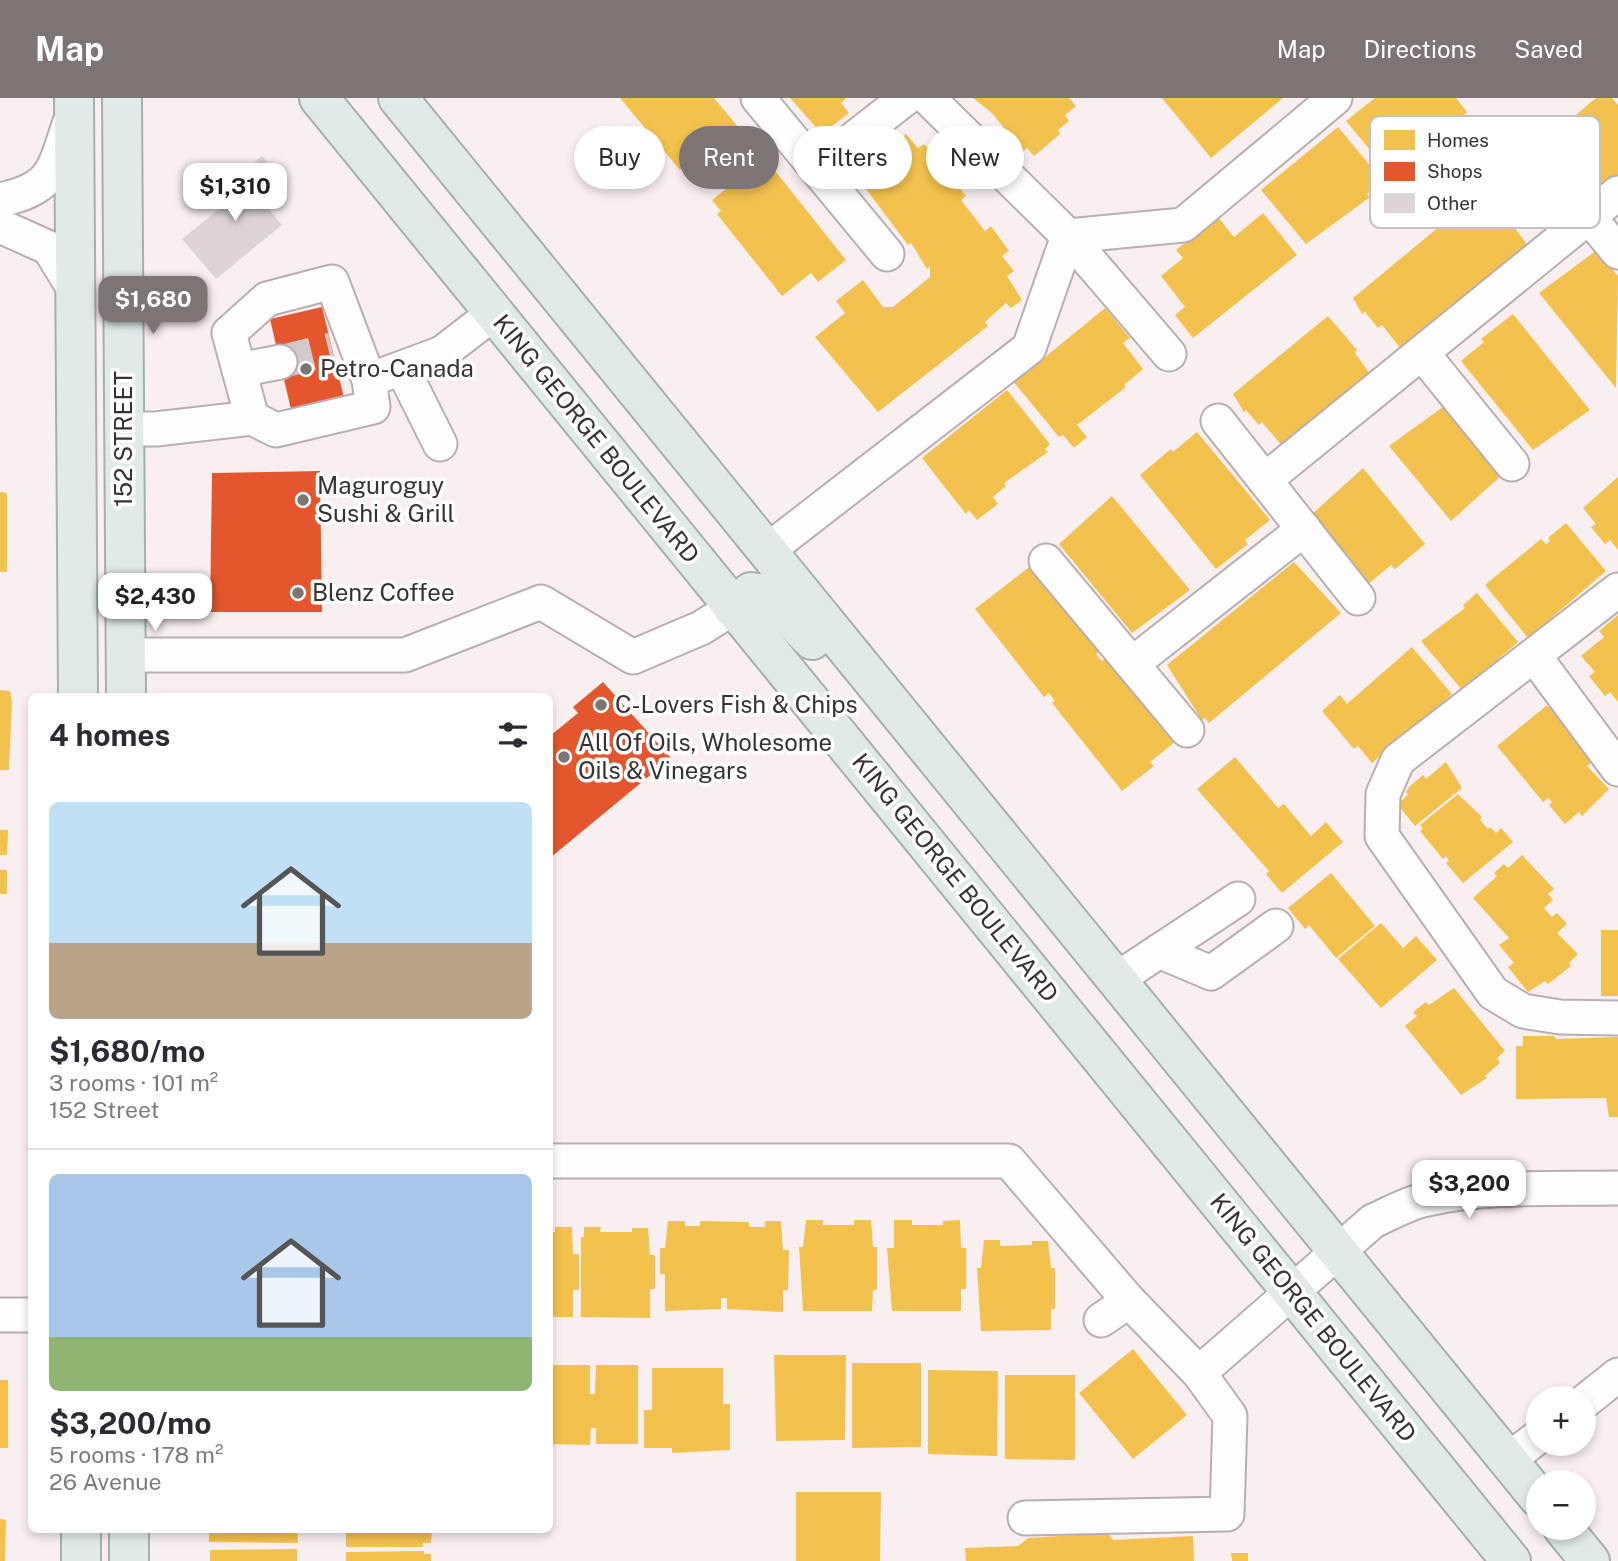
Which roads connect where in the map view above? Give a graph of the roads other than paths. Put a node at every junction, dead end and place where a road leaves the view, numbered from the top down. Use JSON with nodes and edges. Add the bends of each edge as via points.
{"nodes":[{"id":1,"x":319,"y":98,"type":"edge"},
{"id":2,"x":398,"y":98,"type":"edge"},
{"id":3,"x":758,"y":98,"type":"edge"},
{"id":4,"x":906,"y":98,"type":"edge"},
{"id":5,"x":928,"y":98,"type":"edge"},
{"id":6,"x":1335,"y":98,"type":"edge"},
{"id":7,"x":122,"y":100,"type":"edge"},
{"id":8,"x":74,"y":104,"type":"edge"},
{"id":9,"x":870,"y":126,"type":"edge"},
{"id":10,"x":793,"y":140,"type":"edge"},
{"id":11,"x":833,"y":189,"type":"edge"},
{"id":12,"x":1618,"y":193,"type":"edge"},
{"id":13,"x":0,"y":200,"type":"edge"},
{"id":14,"x":1600,"y":208,"type":"edge"},
{"id":15,"x":0,"y":226,"type":"edge"},
{"id":16,"x":1575,"y":228,"type":"edge"},
{"id":17,"x":1598,"y":228,"type":"edge"},
{"id":18,"x":1069,"y":236,"type":"junction"},
{"id":19,"x":1618,"y":252,"type":"edge"},
{"id":20,"x":887,"y":254,"type":"dead end"},
{"id":21,"x":76,"y":292,"type":"junction"},
{"id":22,"x":494,"y":313,"type":"junction"},
{"id":23,"x":1422,"y":353,"type":"junction"},
{"id":24,"x":1169,"y":354,"type":"dead end"},
{"id":25,"x":280,"y":362,"type":"tunnel mouth"},
{"id":26,"x":239,"y":370,"type":"junction"},
{"id":27,"x":403,"y":370,"type":"junction"},
{"id":28,"x":369,"y":380,"type":"junction"},
{"id":29,"x":252,"y":418,"type":"junction"},
{"id":30,"x":1218,"y":421,"type":"dead end"},
{"id":31,"x":124,"y":429,"type":"junction"},
{"id":32,"x":440,"y":444,"type":"dead end"},
{"id":33,"x":1512,"y":464,"type":"dead end"},
{"id":34,"x":1265,"y":480,"type":"junction"},
{"id":35,"x":1304,"y":529,"type":"junction"},
{"id":36,"x":768,"y":550,"type":"junction"},
{"id":37,"x":1046,"y":561,"type":"dead end"},
{"id":38,"x":1618,"y":590,"type":"edge"},
{"id":39,"x":1358,"y":598,"type":"dead end"},
{"id":40,"x":733,"y":608,"type":"junction"},
{"id":41,"x":126,"y":655,"type":"junction"},
{"id":42,"x":1535,"y":657,"type":"junction"},
{"id":43,"x":1132,"y":664,"type":"junction"},
{"id":44,"x":78,"y":693,"type":"edge"},
{"id":45,"x":126,"y":693,"type":"edge"},
{"id":46,"x":1187,"y":730,"type":"dead end"},
{"id":47,"x":1618,"y":769,"type":"edge"},
{"id":48,"x":950,"y":777,"type":"junction"},
{"id":49,"x":1238,"y":899,"type":"dead end"},
{"id":50,"x":1276,"y":926,"type":"dead end"},
{"id":51,"x":1159,"y":951,"type":"junction"},
{"id":52,"x":1117,"y":979,"type":"junction"},
{"id":53,"x":1618,"y":1018,"type":"edge"},
{"id":54,"x":553,"y":1161,"type":"edge"},
{"id":55,"x":1618,"y":1188,"type":"edge"},
{"id":56,"x":1339,"y":1251,"type":"junction"},
{"id":57,"x":1292,"y":1293,"type":"junction"},
{"id":58,"x":1129,"y":1301,"type":"junction"},
{"id":59,"x":0,"y":1315,"type":"edge"},
{"id":60,"x":28,"y":1315,"type":"edge"},
{"id":61,"x":1101,"y":1320,"type":"dead end"},
{"id":62,"x":1199,"y":1373,"type":"junction"},
{"id":63,"x":1618,"y":1375,"type":"edge"},
{"id":64,"x":1596,"y":1392,"type":"edge"},
{"id":65,"x":1526,"y":1446,"type":"edge"},
{"id":66,"x":1508,"y":1460,"type":"junction"},
{"id":67,"x":1526,"y":1482,"type":"edge"},
{"id":68,"x":1025,"y":1518,"type":"dead end"},
{"id":69,"x":81,"y":1533,"type":"edge"},
{"id":70,"x":129,"y":1533,"type":"edge"},
{"id":71,"x":1573,"y":1540,"type":"edge"},
{"id":72,"x":81,"y":1561,"type":"edge"},
{"id":73,"x":129,"y":1561,"type":"edge"},
{"id":74,"x":1511,"y":1561,"type":"edge"},
{"id":75,"x":1590,"y":1561,"type":"edge"}],
"edges":[{"from":1,"to":22,"type":"main road","name":"KING GEORGE BOULEVARD"},
{"from":2,"to":36,"type":"main road"},
{"from":3,"to":10,"type":"street"},
{"from":4,"to":9,"type":"street"},
{"from":5,"to":18,"type":"street"},
{"from":6,"to":18,"type":"street","via":[[1183,226]]},
{"from":7,"to":31,"type":"main road","name":"152 STREET"},
{"from":8,"to":13,"type":"street","via":[[49,179],[22,195]]},
{"from":8,"to":21,"type":"main road","name":"152 STREET"},
{"from":11,"to":20,"type":"street"},
{"from":12,"to":14,"type":"street"},
{"from":15,"to":21,"type":"street","via":[[49,248]]},
{"from":16,"to":23,"type":"street"},
{"from":17,"to":19,"type":"street"},
{"from":18,"to":24,"type":"street"},
{"from":18,"to":36,"type":"street","via":[[1029,348]]},
{"from":21,"to":44,"type":"main road","name":"152 STREET"},
{"from":22,"to":27,"type":"street","via":[[442,353]]},
{"from":22,"to":40,"type":"main road","name":"KING GEORGE BOULEVARD"},
{"from":23,"to":33,"type":"street"},
{"from":23,"to":34,"type":"street"},
{"from":25,"to":26,"type":"street"},
{"from":26,"to":28,"type":"street","via":[[229,333],[267,299],[332,282],[345,346]]},
{"from":26,"to":29,"type":"street"},
{"from":27,"to":28,"type":"street"},
{"from":27,"to":32,"type":"street"},
{"from":28,"to":29,"type":"street","via":[[373,407],[276,430]]},
{"from":29,"to":31,"type":"street"},
{"from":30,"to":34,"type":"street"},
{"from":31,"to":41,"type":"main road","name":"152 STREET"},
{"from":34,"to":35,"type":"street"},
{"from":35,"to":39,"type":"street"},
{"from":35,"to":43,"type":"street"},
{"from":36,"to":48,"type":"main road"},
{"from":37,"to":43,"type":"street"},
{"from":38,"to":42,"type":"street"},
{"from":40,"to":41,"type":"street","via":[[701,628],[633,657],[541,602],[405,655]]},
{"from":40,"to":48,"type":"main road","via":[[751,592],[767,594]]},
{"from":40,"to":57,"type":"main road","name":"KING GEORGE BOULEVARD"},
{"from":41,"to":45,"type":"main road","name":"152 STREET"},
{"from":42,"to":47,"type":"street"},
{"from":42,"to":53,"type":"street","via":[[1398,760],[1383,794],[1382,836],[1493,993],[1523,1011]]},
{"from":43,"to":46,"type":"street"},
{"from":48,"to":52,"type":"main road"},
{"from":49,"to":51,"type":"street"},
{"from":50,"to":51,"type":"street","via":[[1212,973]]},
{"from":51,"to":52,"type":"street"},
{"from":52,"to":56,"type":"main road"},
{"from":54,"to":58,"type":"street","via":[[1009,1161]]},
{"from":55,"to":56,"type":"street","via":[[1486,1189],[1421,1201],[1373,1221]]},
{"from":56,"to":57,"type":"street"},
{"from":56,"to":66,"type":"main road"},
{"from":57,"to":62,"type":"street"},
{"from":57,"to":74,"type":"main road","name":"KING GEORGE BOULEVARD"},
{"from":58,"to":61,"type":"street"},
{"from":58,"to":62,"type":"street"},
{"from":59,"to":60,"type":"street"},
{"from":62,"to":68,"type":"street","via":[[1230,1416],[1227,1514]]},
{"from":63,"to":64,"type":"street"},
{"from":65,"to":66,"type":"street"},
{"from":66,"to":67,"type":"main road"},
{"from":69,"to":72,"type":"main road"},
{"from":70,"to":73,"type":"main road"},
{"from":71,"to":75,"type":"main road"}]}
